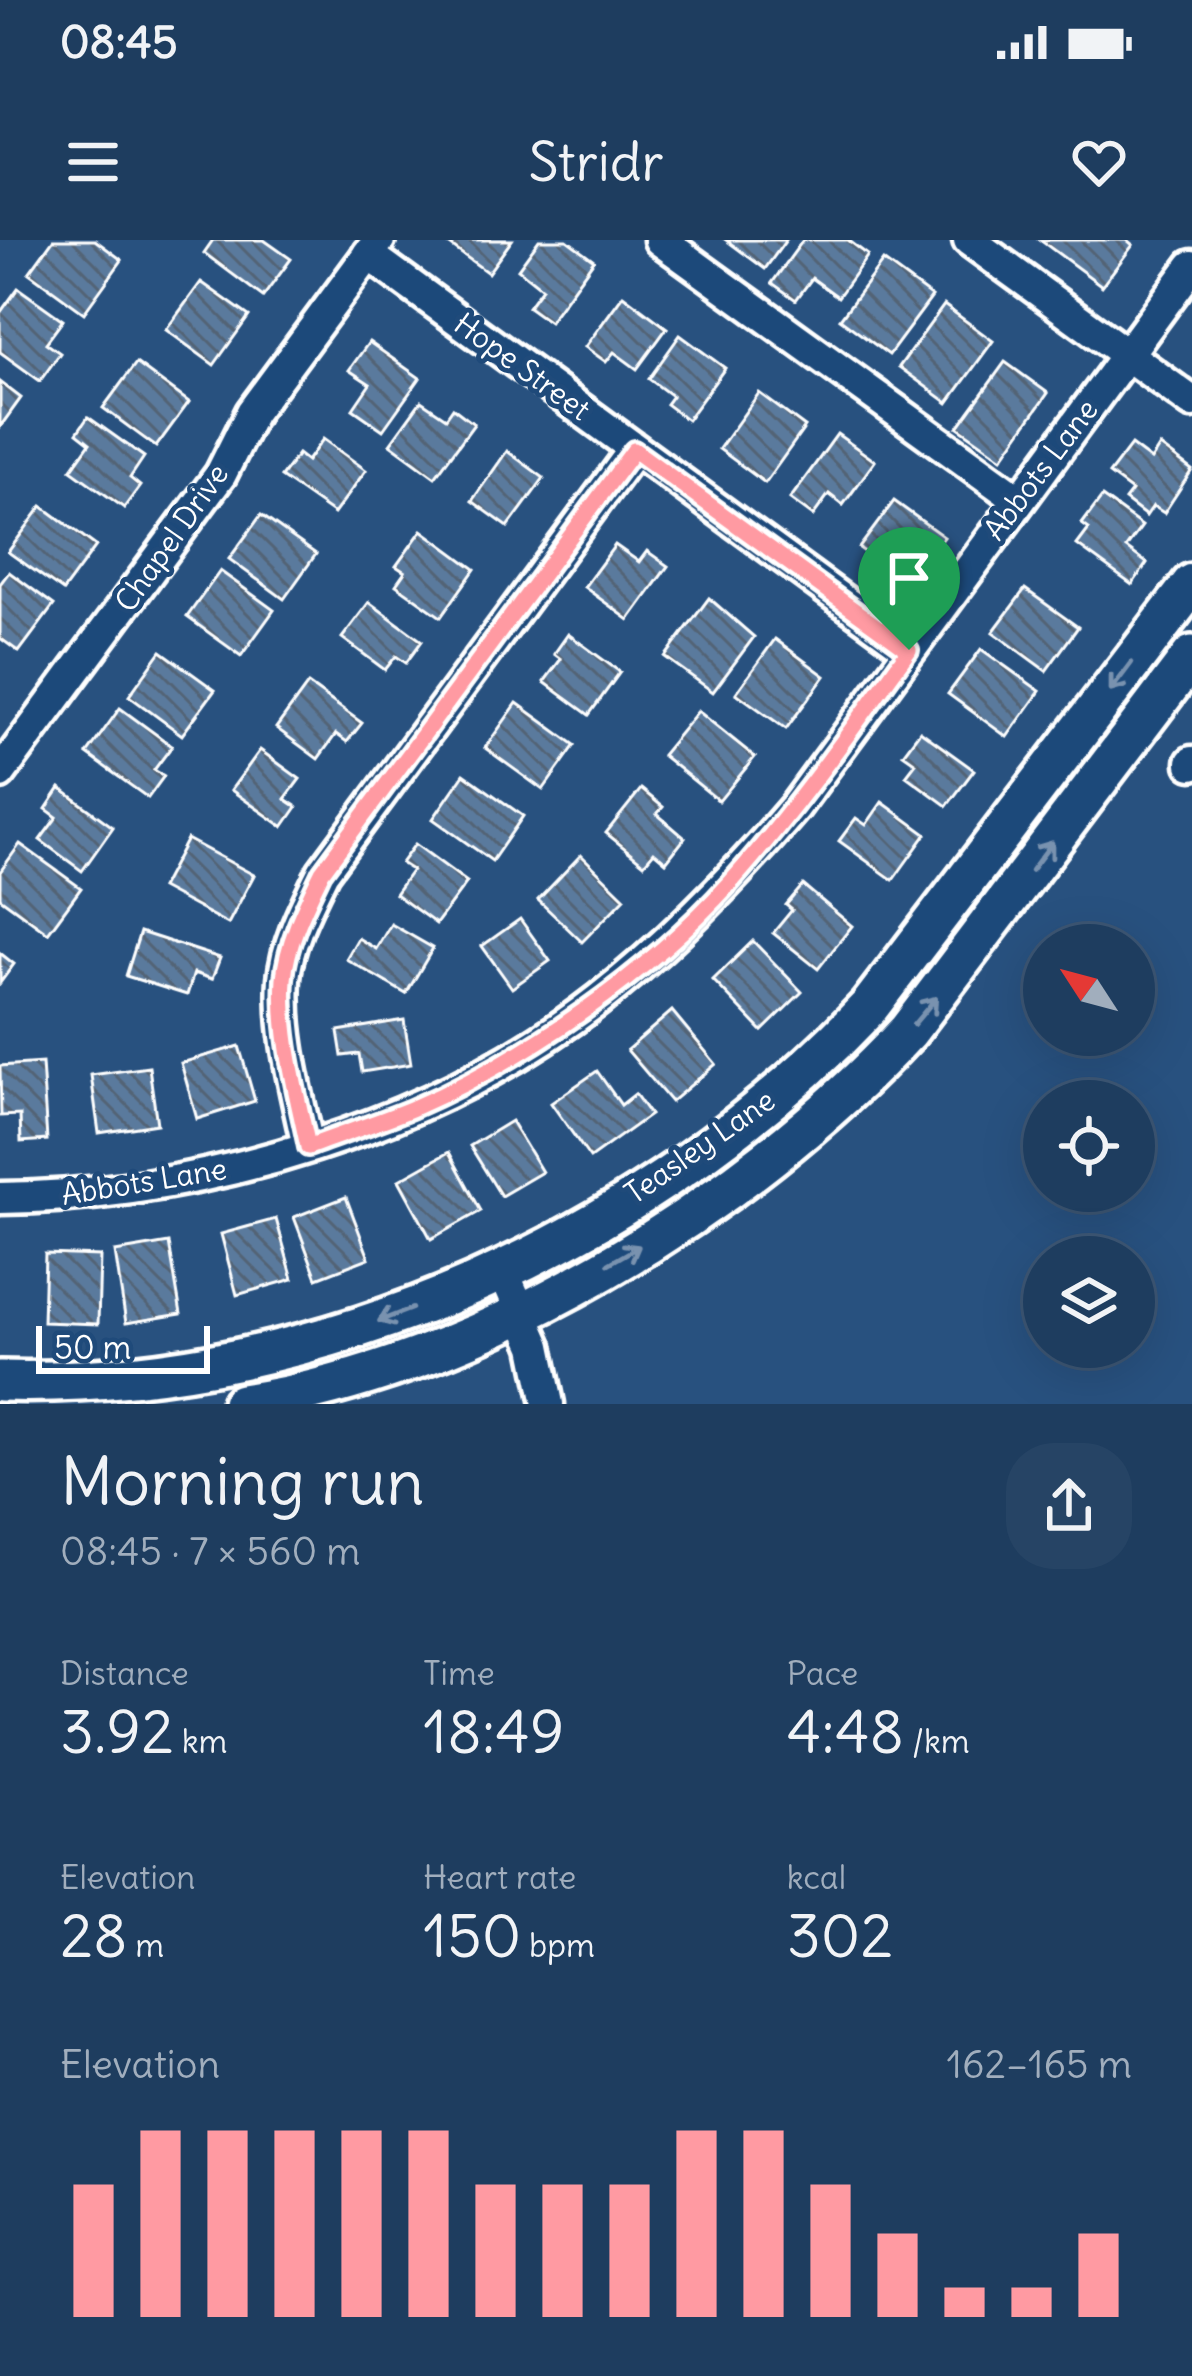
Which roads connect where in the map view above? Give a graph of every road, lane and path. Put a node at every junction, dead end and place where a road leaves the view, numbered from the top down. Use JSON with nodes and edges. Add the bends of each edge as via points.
{"nodes":[{"id":1,"x":660,"y":240,"type":"edge"},
{"id":2,"x":969,"y":240,"type":"edge"},
{"id":3,"x":374,"y":247,"type":"edge"},
{"id":4,"x":1192,"y":266,"type":"edge"},
{"id":5,"x":1127,"y":355,"type":"junction"},
{"id":6,"x":1192,"y":402,"type":"edge"},
{"id":7,"x":634,"y":450,"type":"junction"},
{"id":8,"x":1018,"y":499,"type":"junction"},
{"id":9,"x":1192,"y":584,"type":"edge"},
{"id":10,"x":909,"y":650,"type":"junction"},
{"id":11,"x":1192,"y":656,"type":"edge"},
{"id":12,"x":0,"y":773,"type":"edge"},
{"id":13,"x":308,"y":1147,"type":"junction"},
{"id":14,"x":0,"y":1198,"type":"edge"},
{"id":15,"x":503,"y":1271,"type":"junction"},
{"id":16,"x":522,"y":1313,"type":"junction"},
{"id":17,"x":0,"y":1382,"type":"edge"},
{"id":18,"x":242,"y":1404,"type":"edge"},
{"id":19,"x":548,"y":1404,"type":"edge"}],
"edges":[{"from":1,"to":8,"type":"street"},
{"from":2,"to":5,"type":"street"},
{"from":3,"to":7,"type":"street","name":"Hope Street"},
{"from":3,"to":12,"type":"street","name":"Chapel Drive","via":[[252,412],[221,474]]},
{"from":4,"to":5,"type":"street","name":"Abbots Lane"},
{"from":5,"to":6,"type":"street"},
{"from":5,"to":8,"type":"street","name":"Abbots Lane"},
{"from":7,"to":10,"type":"street","name":"Hope Street"},
{"from":7,"to":13,"type":"street","via":[[322,872],[302,914],[284,977],[288,1052]]},
{"from":8,"to":10,"type":"street","name":"Abbots Lane"},
{"from":9,"to":15,"type":"main road","name":"Teasley Lane","one_way":true,"via":[[893,978],[834,1044],[682,1167]]},
{"from":10,"to":13,"type":"street","name":"Abbots Lane","via":[[795,807],[655,954],[523,1050],[414,1107]]},
{"from":16,"to":11,"type":"main road","name":"Teasley Lane","one_way":true,"via":[[687,1220],[866,1077],[940,992]]},
{"from":13,"to":14,"type":"street","name":"Abbots Lane","via":[[191,1180]]},
{"from":15,"to":16,"type":"street"},
{"from":15,"to":17,"type":"main road","name":"Teasley Lane","one_way":true,"via":[[297,1348],[178,1369]]},
{"from":16,"to":18,"type":"main road","name":"Teasley Lane","via":[[410,1360]]},
{"from":16,"to":19,"type":"street"}]}
